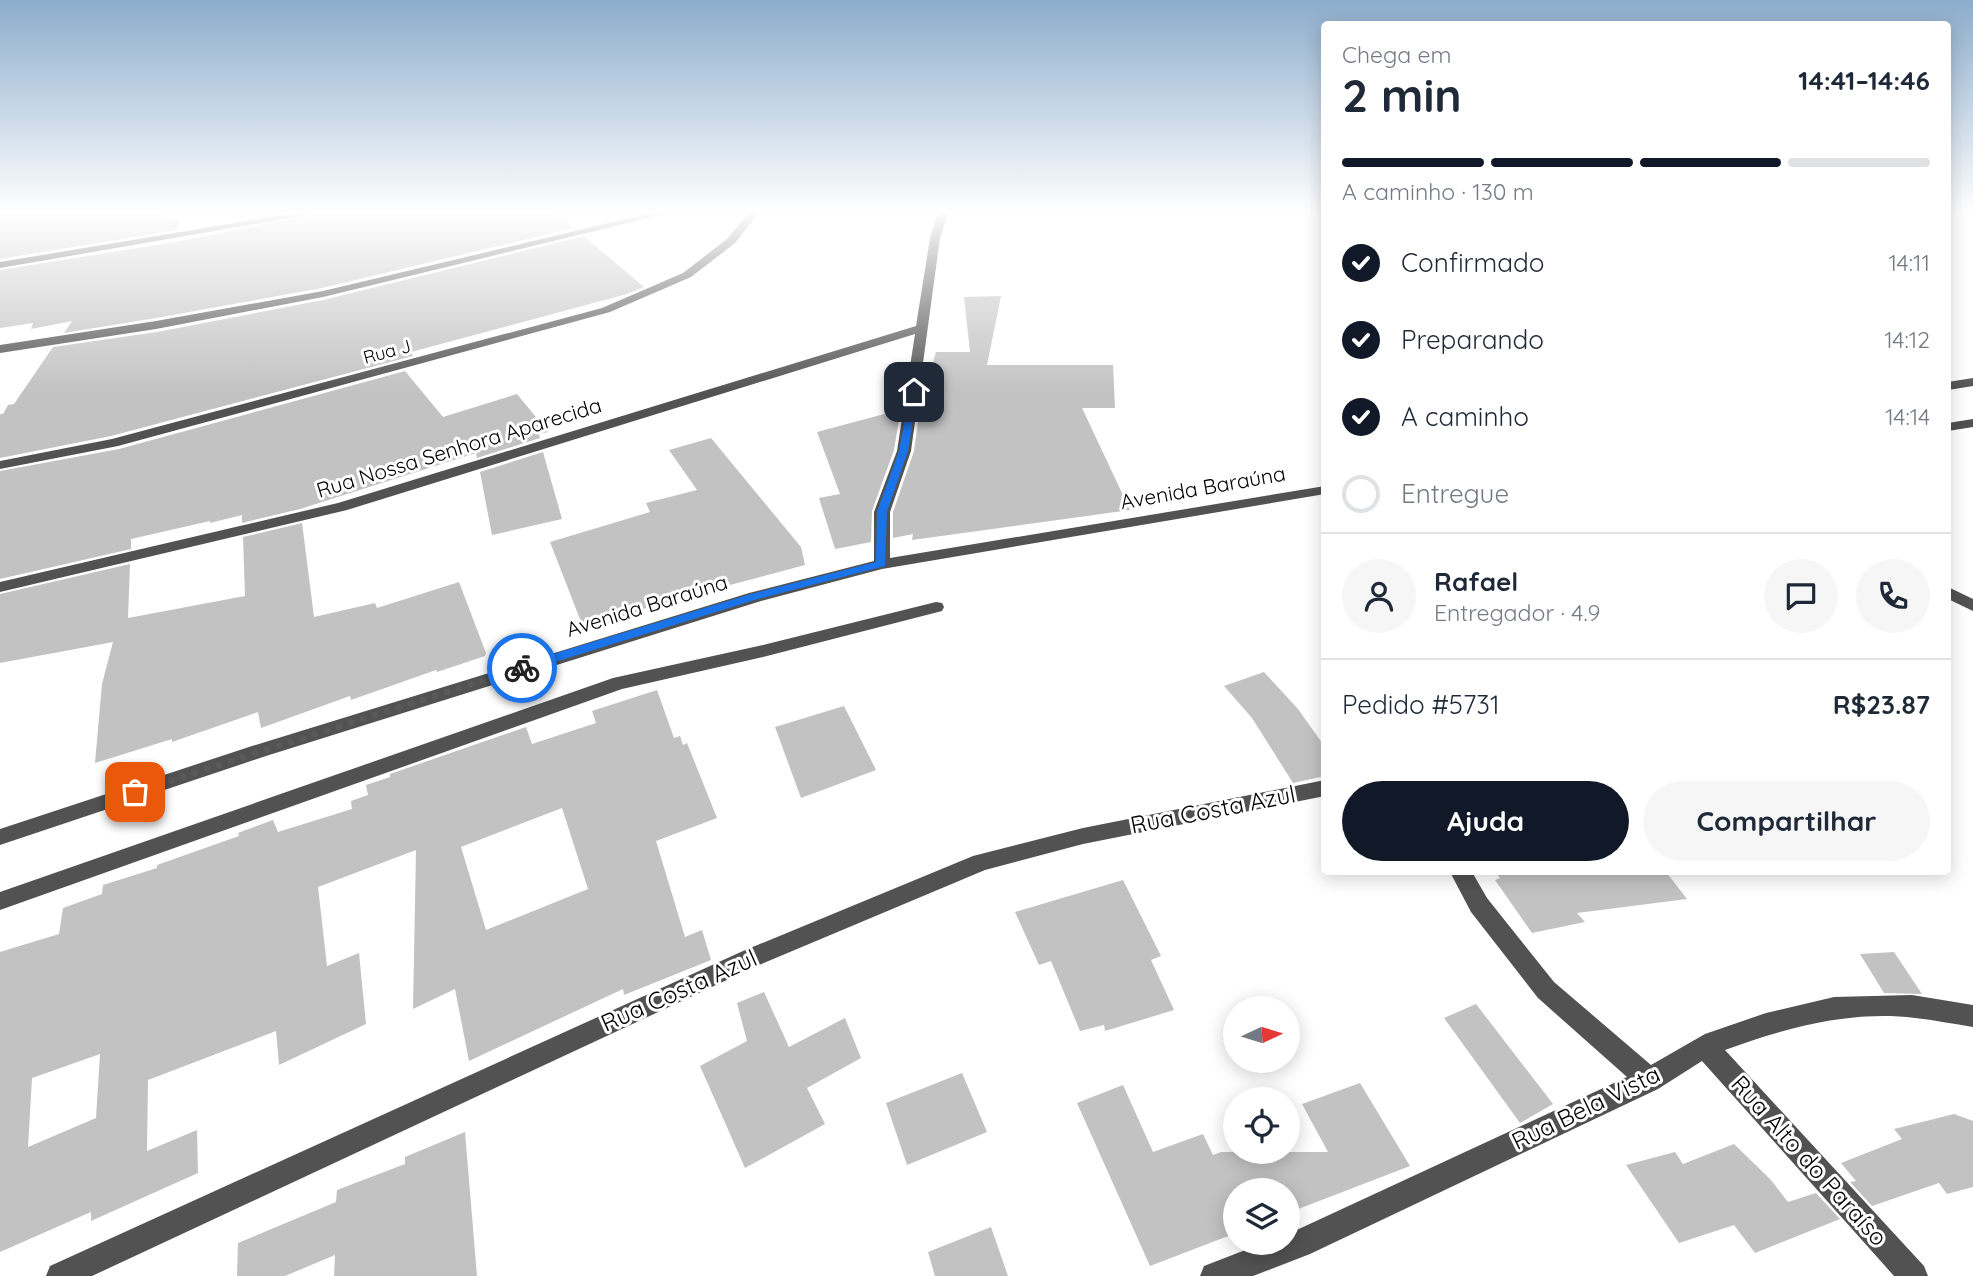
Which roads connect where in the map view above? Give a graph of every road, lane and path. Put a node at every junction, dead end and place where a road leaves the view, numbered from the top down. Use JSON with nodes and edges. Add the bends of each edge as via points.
{"nodes":[{"id":1,"x":413,"y":273,"type":"edge"},
{"id":2,"x":690,"y":273,"type":"edge"},
{"id":3,"x":931,"y":273,"type":"edge"},
{"id":4,"x":924,"y":327,"type":"junction"},
{"id":5,"x":0,"y":349,"type":"edge"},
{"id":6,"x":1973,"y":382,"type":"edge"},
{"id":7,"x":1951,"y":386,"type":"edge"},
{"id":8,"x":1973,"y":423,"type":"edge"},
{"id":9,"x":1951,"y":427,"type":"edge"},
{"id":10,"x":0,"y":465,"type":"edge"},
{"id":11,"x":1321,"y":491,"type":"edge"},
{"id":12,"x":881,"y":564,"type":"junction"},
{"id":13,"x":0,"y":587,"type":"edge"},
{"id":14,"x":1951,"y":594,"type":"edge"},
{"id":15,"x":1973,"y":606,"type":"edge"},
{"id":16,"x":936,"y":607,"type":"dead end"},
{"id":17,"x":1321,"y":789,"type":"edge"},
{"id":18,"x":0,"y":837,"type":"edge"},
{"id":19,"x":1463,"y":875,"type":"edge"},
{"id":20,"x":0,"y":901,"type":"edge"},
{"id":21,"x":1973,"y":1016,"type":"edge"},
{"id":22,"x":1705,"y":1046,"type":"junction"},
{"id":23,"x":1649,"y":1080,"type":"junction"},
{"id":24,"x":60,"y":1276,"type":"edge"},
{"id":25,"x":1214,"y":1276,"type":"edge"},
{"id":26,"x":1914,"y":1276,"type":"edge"}],
"edges":[{"from":1,"to":5,"type":"street","via":[[156,325]]},
{"from":2,"to":10,"type":"street","name":"Rua J","via":[[606,310],[113,443]]},
{"from":3,"to":4,"type":"street"},
{"from":4,"to":12,"type":"street","via":[[904,451],[882,512]]},
{"from":4,"to":13,"type":"street","name":"Rua Nossa Senhora Aparecida","via":[[342,507]]},
{"from":6,"to":7,"type":"street"},
{"from":8,"to":9,"type":"street"},
{"from":11,"to":12,"type":"street","name":"Avenida Baraúna"},
{"from":12,"to":18,"type":"street","name":"Avenida Baraúna","via":[[636,632]]},
{"from":14,"to":15,"type":"street"},
{"from":16,"to":20,"type":"street","via":[[619,682]]},
{"from":17,"to":24,"type":"street","name":"Rua Costa Azul","via":[[1083,836],[981,862],[751,958]]},
{"from":19,"to":23,"type":"street","via":[[1479,905],[1546,990]]},
{"from":21,"to":22,"type":"street","name":"Rua Bela Vista","via":[[1912,1006],[1834,1008],[1766,1024]]},
{"from":22,"to":23,"type":"street","name":"Rua Bela Vista"},
{"from":22,"to":26,"type":"street","name":"Rua Alto do Paraíso"},
{"from":23,"to":25,"type":"street","name":"Rua Bela Vista","via":[[1300,1244]]}]}
